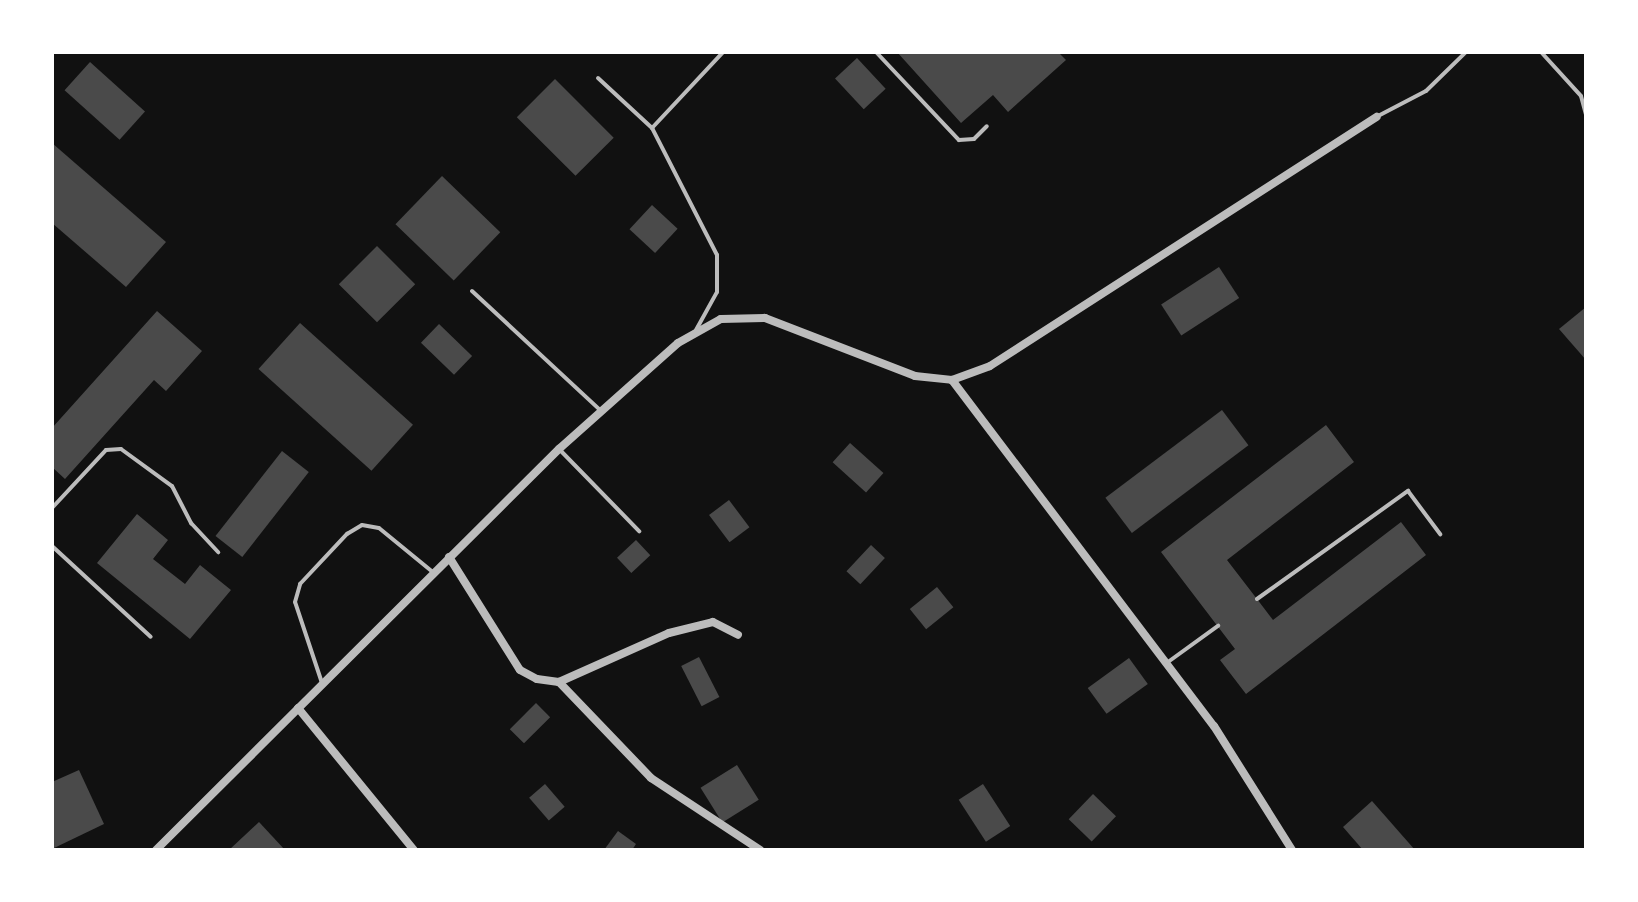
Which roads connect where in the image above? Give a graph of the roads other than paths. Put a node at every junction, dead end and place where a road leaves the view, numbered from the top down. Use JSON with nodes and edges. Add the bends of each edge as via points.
{"nodes":[{"id":1,"x":723,"y":52,"type":"edge"},
{"id":2,"x":876,"y":52,"type":"edge"},
{"id":3,"x":1466,"y":52,"type":"edge"},
{"id":4,"x":1541,"y":52,"type":"edge"},
{"id":5,"x":598,"y":78,"type":"dead end"},
{"id":6,"x":1586,"y":115,"type":"edge"},
{"id":7,"x":1377,"y":117,"type":"joint"},
{"id":8,"x":987,"y":126,"type":"dead end"},
{"id":9,"x":652,"y":128,"type":"junction"},
{"id":10,"x":472,"y":291,"type":"dead end"},
{"id":11,"x":692,"y":335,"type":"junction"},
{"id":12,"x":952,"y":380,"type":"junction"},
{"id":13,"x":602,"y":411,"type":"junction"},
{"id":14,"x":559,"y":449,"type":"junction"},
{"id":15,"x":52,"y":508,"type":"edge"},
{"id":16,"x":639,"y":531,"type":"dead end"},
{"id":17,"x":1440,"y":534,"type":"dead end"},
{"id":18,"x":52,"y":546,"type":"edge"},
{"id":19,"x":218,"y":552,"type":"dead end"},
{"id":20,"x":449,"y":557,"type":"junction"},
{"id":21,"x":434,"y":573,"type":"junction"},
{"id":22,"x":1257,"y":599,"type":"dead end"},
{"id":23,"x":1218,"y":626,"type":"dead end"},
{"id":24,"x":738,"y":635,"type":"dead end"},
{"id":25,"x":151,"y":637,"type":"dead end"},
{"id":26,"x":1166,"y":663,"type":"junction"},
{"id":27,"x":559,"y":682,"type":"junction"},
{"id":28,"x":322,"y":683,"type":"junction"},
{"id":29,"x":298,"y":708,"type":"junction"},
{"id":30,"x":156,"y":850,"type":"edge"},
{"id":31,"x":414,"y":850,"type":"edge"},
{"id":32,"x":760,"y":850,"type":"edge"},
{"id":33,"x":1292,"y":850,"type":"edge"}],
"edges":[{"from":1,"to":9,"type":"lane"},
{"from":2,"to":8,"type":"lane","via":[[959,140],[974,139]]},
{"from":3,"to":7,"type":"lane","via":[[1426,91]]},
{"from":4,"to":6,"type":"lane","via":[[1581,96]]},
{"from":5,"to":9,"type":"lane"},
{"from":7,"to":12,"type":"street","via":[[990,366]]},
{"from":9,"to":11,"type":"lane","via":[[717,255],[717,292]]},
{"from":10,"to":13,"type":"lane"},
{"from":11,"to":12,"type":"street","via":[[721,319],[765,318],[915,376]]},
{"from":11,"to":13,"type":"street"},
{"from":12,"to":26,"type":"street"},
{"from":13,"to":14,"type":"street"},
{"from":14,"to":16,"type":"lane"},
{"from":14,"to":20,"type":"street"},
{"from":15,"to":19,"type":"lane","via":[[106,450],[121,449],[172,486],[191,523]]},
{"from":17,"to":22,"type":"lane","via":[[1408,491]]},
{"from":18,"to":25,"type":"lane"},
{"from":20,"to":21,"type":"street"},
{"from":20,"to":27,"type":"street","via":[[520,670]]},
{"from":21,"to":28,"type":"street"},
{"from":21,"to":28,"type":"lane","via":[[379,528],[362,525],[347,534],[300,584],[295,602]]},
{"from":23,"to":26,"type":"lane"},
{"from":24,"to":27,"type":"street","via":[[713,622],[669,633]]},
{"from":26,"to":33,"type":"street","via":[[1214,726]]},
{"from":27,"to":32,"type":"street","via":[[651,778]]},
{"from":28,"to":29,"type":"street"},
{"from":29,"to":30,"type":"street"},
{"from":29,"to":31,"type":"street"}]}
